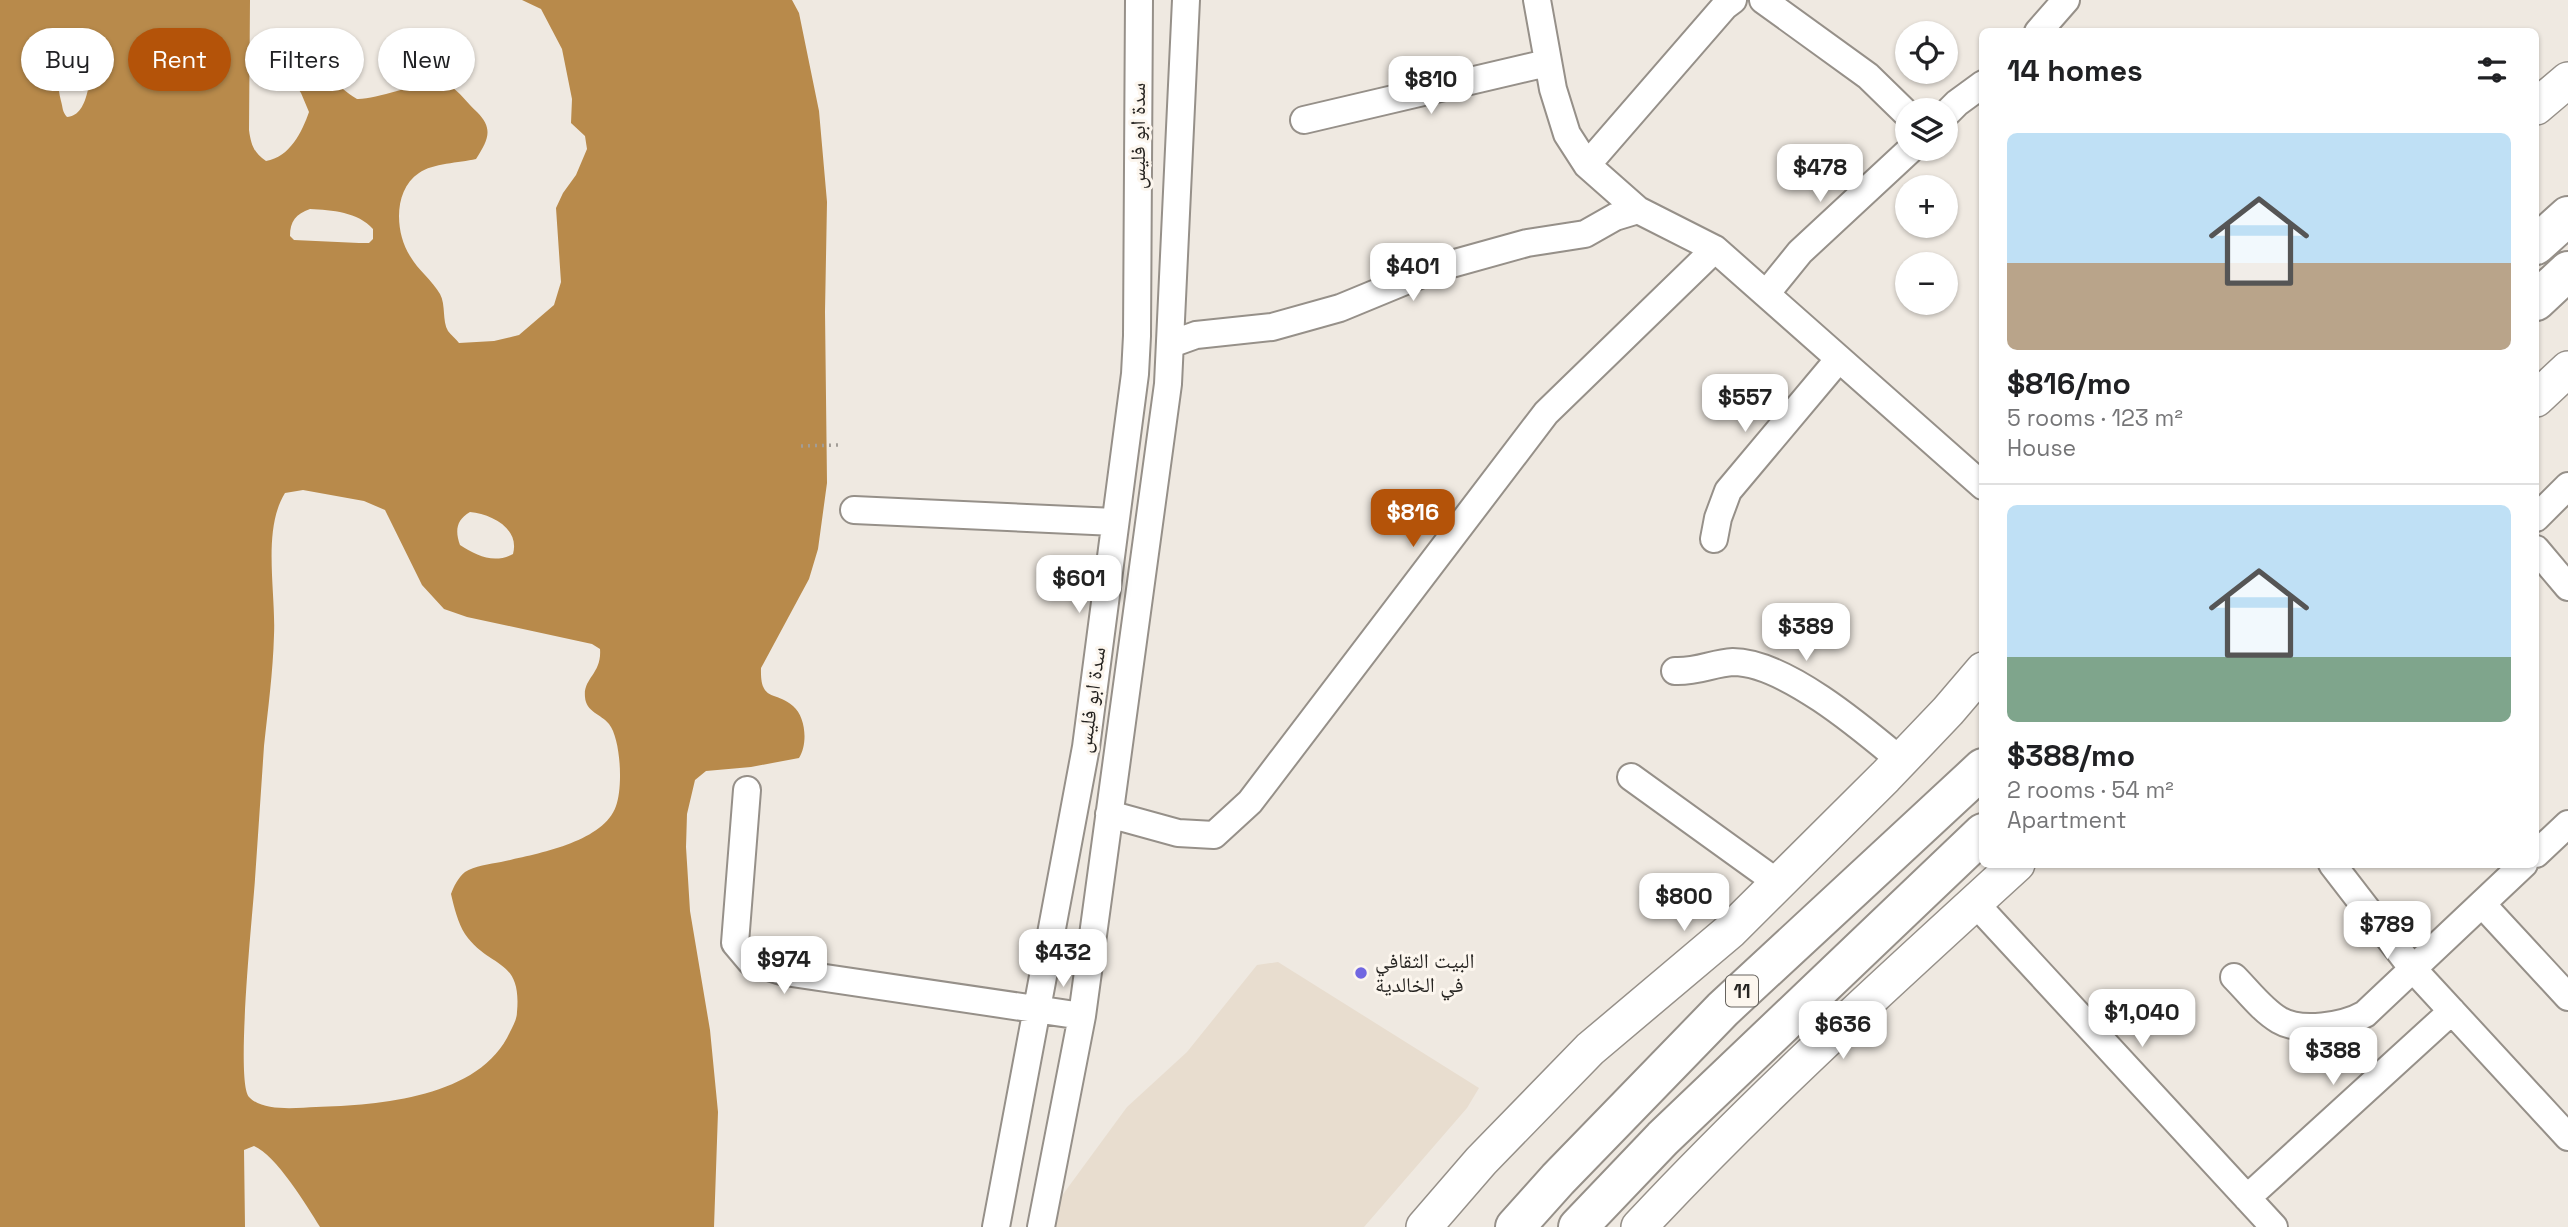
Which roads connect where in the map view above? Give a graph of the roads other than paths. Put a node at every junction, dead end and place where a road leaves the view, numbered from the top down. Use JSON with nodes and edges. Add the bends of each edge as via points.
{"nodes":[{"id":1,"x":1139,"y":0,"type":"edge"},
{"id":2,"x":1186,"y":0,"type":"edge"},
{"id":3,"x":1537,"y":0,"type":"edge"},
{"id":4,"x":1733,"y":0,"type":"edge"},
{"id":5,"x":1763,"y":0,"type":"edge"},
{"id":6,"x":2066,"y":0,"type":"edge"},
{"id":7,"x":2042,"y":28,"type":"edge"},
{"id":8,"x":1547,"y":63,"type":"junction"},
{"id":9,"x":2568,"y":80,"type":"edge"},
{"id":10,"x":1979,"y":87,"type":"edge"},
{"id":11,"x":1895,"y":102,"type":"edge"},
{"id":12,"x":1958,"y":104,"type":"edge"},
{"id":13,"x":2539,"y":104,"type":"edge"},
{"id":14,"x":1304,"y":120,"type":"dead end"},
{"id":15,"x":1898,"y":161,"type":"edge"},
{"id":16,"x":1587,"y":165,"type":"junction"},
{"id":17,"x":1638,"y":210,"type":"junction"},
{"id":18,"x":2568,"y":216,"type":"edge"},
{"id":19,"x":2539,"y":242,"type":"edge"},
{"id":20,"x":1716,"y":250,"type":"junction"},
{"id":21,"x":2568,"y":271,"type":"edge"},
{"id":22,"x":1766,"y":294,"type":"junction"},
{"id":23,"x":2539,"y":298,"type":"edge"},
{"id":24,"x":1171,"y":344,"type":"junction"},
{"id":25,"x":1838,"y":360,"type":"junction"},
{"id":26,"x":2566,"y":374,"type":"edge"},
{"id":27,"x":2539,"y":396,"type":"edge"},
{"id":28,"x":1979,"y":483,"type":"edge"},
{"id":29,"x":2568,"y":486,"type":"edge"},
{"id":30,"x":854,"y":510,"type":"dead end"},
{"id":31,"x":2539,"y":515,"type":"edge"},
{"id":32,"x":1115,"y":522,"type":"junction"},
{"id":33,"x":1714,"y":539,"type":"dead end"},
{"id":34,"x":2539,"y":553,"type":"edge"},
{"id":35,"x":2568,"y":587,"type":"edge"},
{"id":36,"x":1675,"y":671,"type":"dead end"},
{"id":37,"x":1979,"y":675,"type":"edge"},
{"id":38,"x":1900,"y":760,"type":"junction"},
{"id":39,"x":1979,"y":772,"type":"edge"},
{"id":40,"x":1631,"y":777,"type":"dead end"},
{"id":41,"x":747,"y":790,"type":"dead end"},
{"id":42,"x":1109,"y":814,"type":"junction"},
{"id":43,"x":2568,"y":824,"type":"edge"},
{"id":44,"x":1979,"y":837,"type":"edge"},
{"id":45,"x":2539,"y":851,"type":"edge"},
{"id":46,"x":2013,"y":868,"type":"edge"},
{"id":47,"x":2335,"y":868,"type":"edge"},
{"id":48,"x":2520,"y":868,"type":"edge"},
{"id":49,"x":1778,"y":883,"type":"junction"},
{"id":50,"x":1975,"y":903,"type":"junction"},
{"id":51,"x":2482,"y":904,"type":"junction"},
{"id":52,"x":2413,"y":969,"type":"junction"},
{"id":53,"x":2234,"y":977,"type":"dead end"},
{"id":54,"x":2568,"y":997,"type":"edge"},
{"id":55,"x":1037,"y":1009,"type":"junction"},
{"id":56,"x":2452,"y":1012,"type":"junction"},
{"id":57,"x":1082,"y":1016,"type":"junction"},
{"id":58,"x":1632,"y":1102,"type":"junction"},
{"id":59,"x":2568,"y":1137,"type":"edge"},
{"id":60,"x":1662,"y":1138,"type":"junction"},
{"id":61,"x":2246,"y":1198,"type":"junction"},
{"id":62,"x":996,"y":1227,"type":"edge"},
{"id":63,"x":1041,"y":1227,"type":"edge"},
{"id":64,"x":1424,"y":1227,"type":"edge"},
{"id":65,"x":1516,"y":1227,"type":"edge"},
{"id":66,"x":1578,"y":1227,"type":"edge"},
{"id":67,"x":1639,"y":1227,"type":"edge"},
{"id":68,"x":2274,"y":1227,"type":"edge"}],
"edges":[{"from":1,"to":32,"type":"street","name":"سدة ابو فليس","via":[[1137,336]]},
{"from":2,"to":24,"type":"street","name":"سدة ابو فليس"},
{"from":3,"to":8,"type":"street"},
{"from":4,"to":16,"type":"street"},
{"from":5,"to":11,"type":"street","via":[[1868,76]]},
{"from":6,"to":7,"type":"street"},
{"from":8,"to":14,"type":"street"},
{"from":8,"to":16,"type":"street","via":[[1567,134]]},
{"from":9,"to":13,"type":"main road"},
{"from":10,"to":12,"type":"street"},
{"from":15,"to":22,"type":"street","via":[[1800,252]]},
{"from":16,"to":17,"type":"street"},
{"from":17,"to":20,"type":"street"},
{"from":17,"to":24,"type":"street","via":[[1585,234],[1527,243],[1437,268],[1340,308],[1272,327],[1196,335]]},
{"from":18,"to":19,"type":"highway"},
{"from":20,"to":22,"type":"street"},
{"from":20,"to":42,"type":"street","via":[[1546,413],[1250,802],[1214,835],[1178,833]]},
{"from":21,"to":23,"type":"highway"},
{"from":22,"to":25,"type":"street"},
{"from":24,"to":42,"type":"street","name":"سدة ابو فليس"},
{"from":25,"to":28,"type":"street"},
{"from":25,"to":33,"type":"street","via":[[1728,491]]},
{"from":26,"to":27,"type":"main road"},
{"from":29,"to":31,"type":"street"},
{"from":30,"to":32,"type":"street"},
{"from":32,"to":55,"type":"street","name":"سدة ابو فليس","via":[[1086,747]]},
{"from":34,"to":35,"type":"street"},
{"from":36,"to":38,"type":"street","via":[[1692,672],[1734,662],[1764,669],[1846,715]]},
{"from":37,"to":38,"type":"main road"},
{"from":38,"to":49,"type":"main road"},
{"from":39,"to":58,"type":"highway","number":"11","via":[[1742,991]]},
{"from":40,"to":49,"type":"street"},
{"from":41,"to":55,"type":"street","via":[[735,943],[751,962],[785,972]]},
{"from":42,"to":57,"type":"street","name":"سدة ابو فليس"},
{"from":43,"to":45,"type":"street"},
{"from":44,"to":60,"type":"highway","number":"11"},
{"from":46,"to":50,"type":"main road"},
{"from":47,"to":52,"type":"street"},
{"from":48,"to":51,"type":"street"},
{"from":49,"to":64,"type":"main road","via":[[1730,931],[1590,1049]]},
{"from":50,"to":61,"type":"street"},
{"from":50,"to":67,"type":"main road","via":[[1782,1080]]},
{"from":51,"to":52,"type":"street"},
{"from":51,"to":54,"type":"street"},
{"from":52,"to":53,"type":"street","via":[[2365,1014],[2336,1025],[2281,1022]]},
{"from":52,"to":56,"type":"street"},
{"from":55,"to":57,"type":"street"},
{"from":55,"to":62,"type":"street","name":"سدة ابو فليس"},
{"from":56,"to":59,"type":"street"},
{"from":56,"to":61,"type":"street"},
{"from":57,"to":63,"type":"street","name":"سدة ابو فليس"},
{"from":58,"to":60,"type":"highway"},
{"from":58,"to":65,"type":"highway","number":"11"},
{"from":60,"to":66,"type":"highway","number":"11"},
{"from":61,"to":68,"type":"street"}]}
